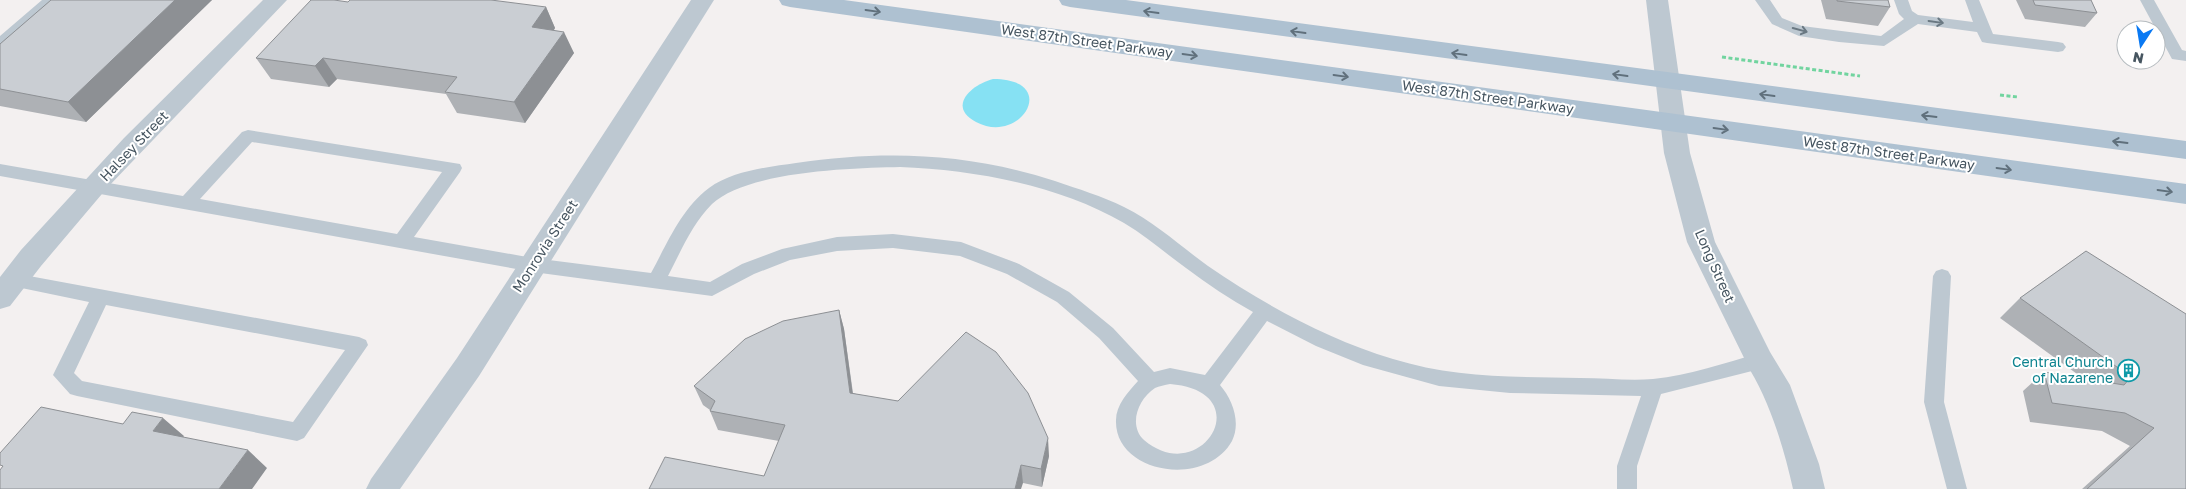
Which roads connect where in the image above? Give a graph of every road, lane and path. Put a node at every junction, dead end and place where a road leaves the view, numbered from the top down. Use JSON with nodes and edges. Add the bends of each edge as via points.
{"nodes":[{"id":1,"x":51,"y":0,"type":"edge"},
{"id":2,"x":276,"y":0,"type":"edge"},
{"id":3,"x":703,"y":0,"type":"edge"},
{"id":4,"x":790,"y":0,"type":"edge"},
{"id":5,"x":1070,"y":0,"type":"edge"},
{"id":6,"x":1657,"y":0,"type":"edge"},
{"id":7,"x":1901,"y":0,"type":"edge"},
{"id":8,"x":1972,"y":0,"type":"edge"},
{"id":9,"x":2147,"y":0,"type":"edge"},
{"id":10,"x":1762,"y":1,"type":"edge"},
{"id":11,"x":1915,"y":20,"type":"junction"},
{"id":12,"x":1983,"y":28,"type":"junction"},
{"id":13,"x":0,"y":44,"type":"edge"},
{"id":14,"x":2058,"y":47,"type":"dead end"},
{"id":15,"x":2186,"y":56,"type":"edge"},
{"id":16,"x":1668,"y":82,"type":"junction"},
{"id":17,"x":1673,"y":123,"type":"junction"},
{"id":18,"x":2186,"y":150,"type":"edge"},
{"id":19,"x":0,"y":170,"type":"edge"},
{"id":20,"x":95,"y":186,"type":"junction"},
{"id":21,"x":2186,"y":194,"type":"edge"},
{"id":22,"x":187,"y":203,"type":"junction"},
{"id":23,"x":402,"y":241,"type":"junction"},
{"id":24,"x":533,"y":265,"type":"junction"},
{"id":25,"x":1942,"y":276,"type":"dead end"},
{"id":26,"x":656,"y":281,"type":"junction"},
{"id":27,"x":7,"y":289,"type":"edge"},
{"id":28,"x":101,"y":296,"type":"junction"},
{"id":29,"x":1265,"y":310,"type":"junction"},
{"id":30,"x":1760,"y":361,"type":"junction"},
{"id":31,"x":1150,"y":381,"type":"junction"},
{"id":32,"x":1208,"y":386,"type":"junction"},
{"id":33,"x":1654,"y":387,"type":"junction"},
{"id":34,"x":382,"y":489,"type":"edge"},
{"id":35,"x":1627,"y":489,"type":"edge"},
{"id":36,"x":1808,"y":489,"type":"edge"},
{"id":37,"x":1957,"y":489,"type":"edge"}],
"edges":[{"from":1,"to":13,"type":"lane"},
{"from":2,"to":20,"type":"street","name":"Halsey Street"},
{"from":3,"to":24,"type":"street","name":"Monrovia Street"},
{"from":4,"to":17,"type":"main road","name":"West 87th Street Parkway","one_way":true},
{"from":16,"to":5,"type":"main road","one_way":true},
{"from":6,"to":16,"type":"street","name":"Long Street"},
{"from":7,"to":11,"type":"lane","via":[[1906,14]]},
{"from":8,"to":12,"type":"lane"},
{"from":9,"to":15,"type":"lane","via":[[2177,55]]},
{"from":10,"to":11,"type":"lane","one_way":true,"via":[[1776,21],[1799,31],[1839,37],[1884,41]]},
{"from":11,"to":12,"type":"lane","one_way":true},
{"from":12,"to":14,"type":"lane","via":[[1987,38]]},
{"from":16,"to":17,"type":"street","name":"Long Street"},
{"from":18,"to":16,"type":"main road","one_way":true},
{"from":17,"to":21,"type":"main road","name":"West 87th Street Parkway","one_way":true},
{"from":17,"to":30,"type":"street","name":"Long Street","via":[[1677,152],[1701,242]]},
{"from":19,"to":20,"type":"lane"},
{"from":20,"to":22,"type":"lane"},
{"from":20,"to":27,"type":"street","name":"Halsey Street","via":[[36,250]]},
{"from":22,"to":23,"type":"lane"},
{"from":22,"to":23,"type":"lane","via":[[248,136],[454,168]]},
{"from":23,"to":24,"type":"lane"},
{"from":24,"to":26,"type":"lane"},
{"from":24,"to":34,"type":"street","name":"Monrovia Street","via":[[468,367]]},
{"from":25,"to":37,"type":"lane","via":[[1934,402]]},
{"from":26,"to":29,"type":"lane","via":[[702,203],[720,189],[778,172],[840,162],[906,159],[973,165],[1026,177],[1119,212],[1158,236],[1212,278]]},
{"from":26,"to":31,"type":"lane","via":[[712,289],[748,269],[788,254],[837,244],[893,241],[961,249],[1013,269],[1063,297],[1106,333]]},
{"from":27,"to":28,"type":"lane"},
{"from":28,"to":28,"type":"lane","via":[[302,334],[359,345],[297,432],[78,388],[63,375]]},
{"from":29,"to":32,"type":"lane"},
{"from":29,"to":33,"type":"lane","via":[[1352,353],[1397,369],[1446,379],[1495,386]]},
{"from":30,"to":33,"type":"lane"},
{"from":30,"to":36,"type":"street","name":"Long Street","via":[[1775,385],[1803,464]]},
{"from":31,"to":32,"type":"lane","via":[[1170,376],[1189,377]]},
{"from":31,"to":32,"type":"lane","via":[[1132,400],[1126,426],[1130,440],[1140,450],[1153,460],[1170,466],[1194,464],[1214,452],[1226,434],[1225,414],[1217,396]]},
{"from":33,"to":35,"type":"lane","via":[[1627,466]]}]}
